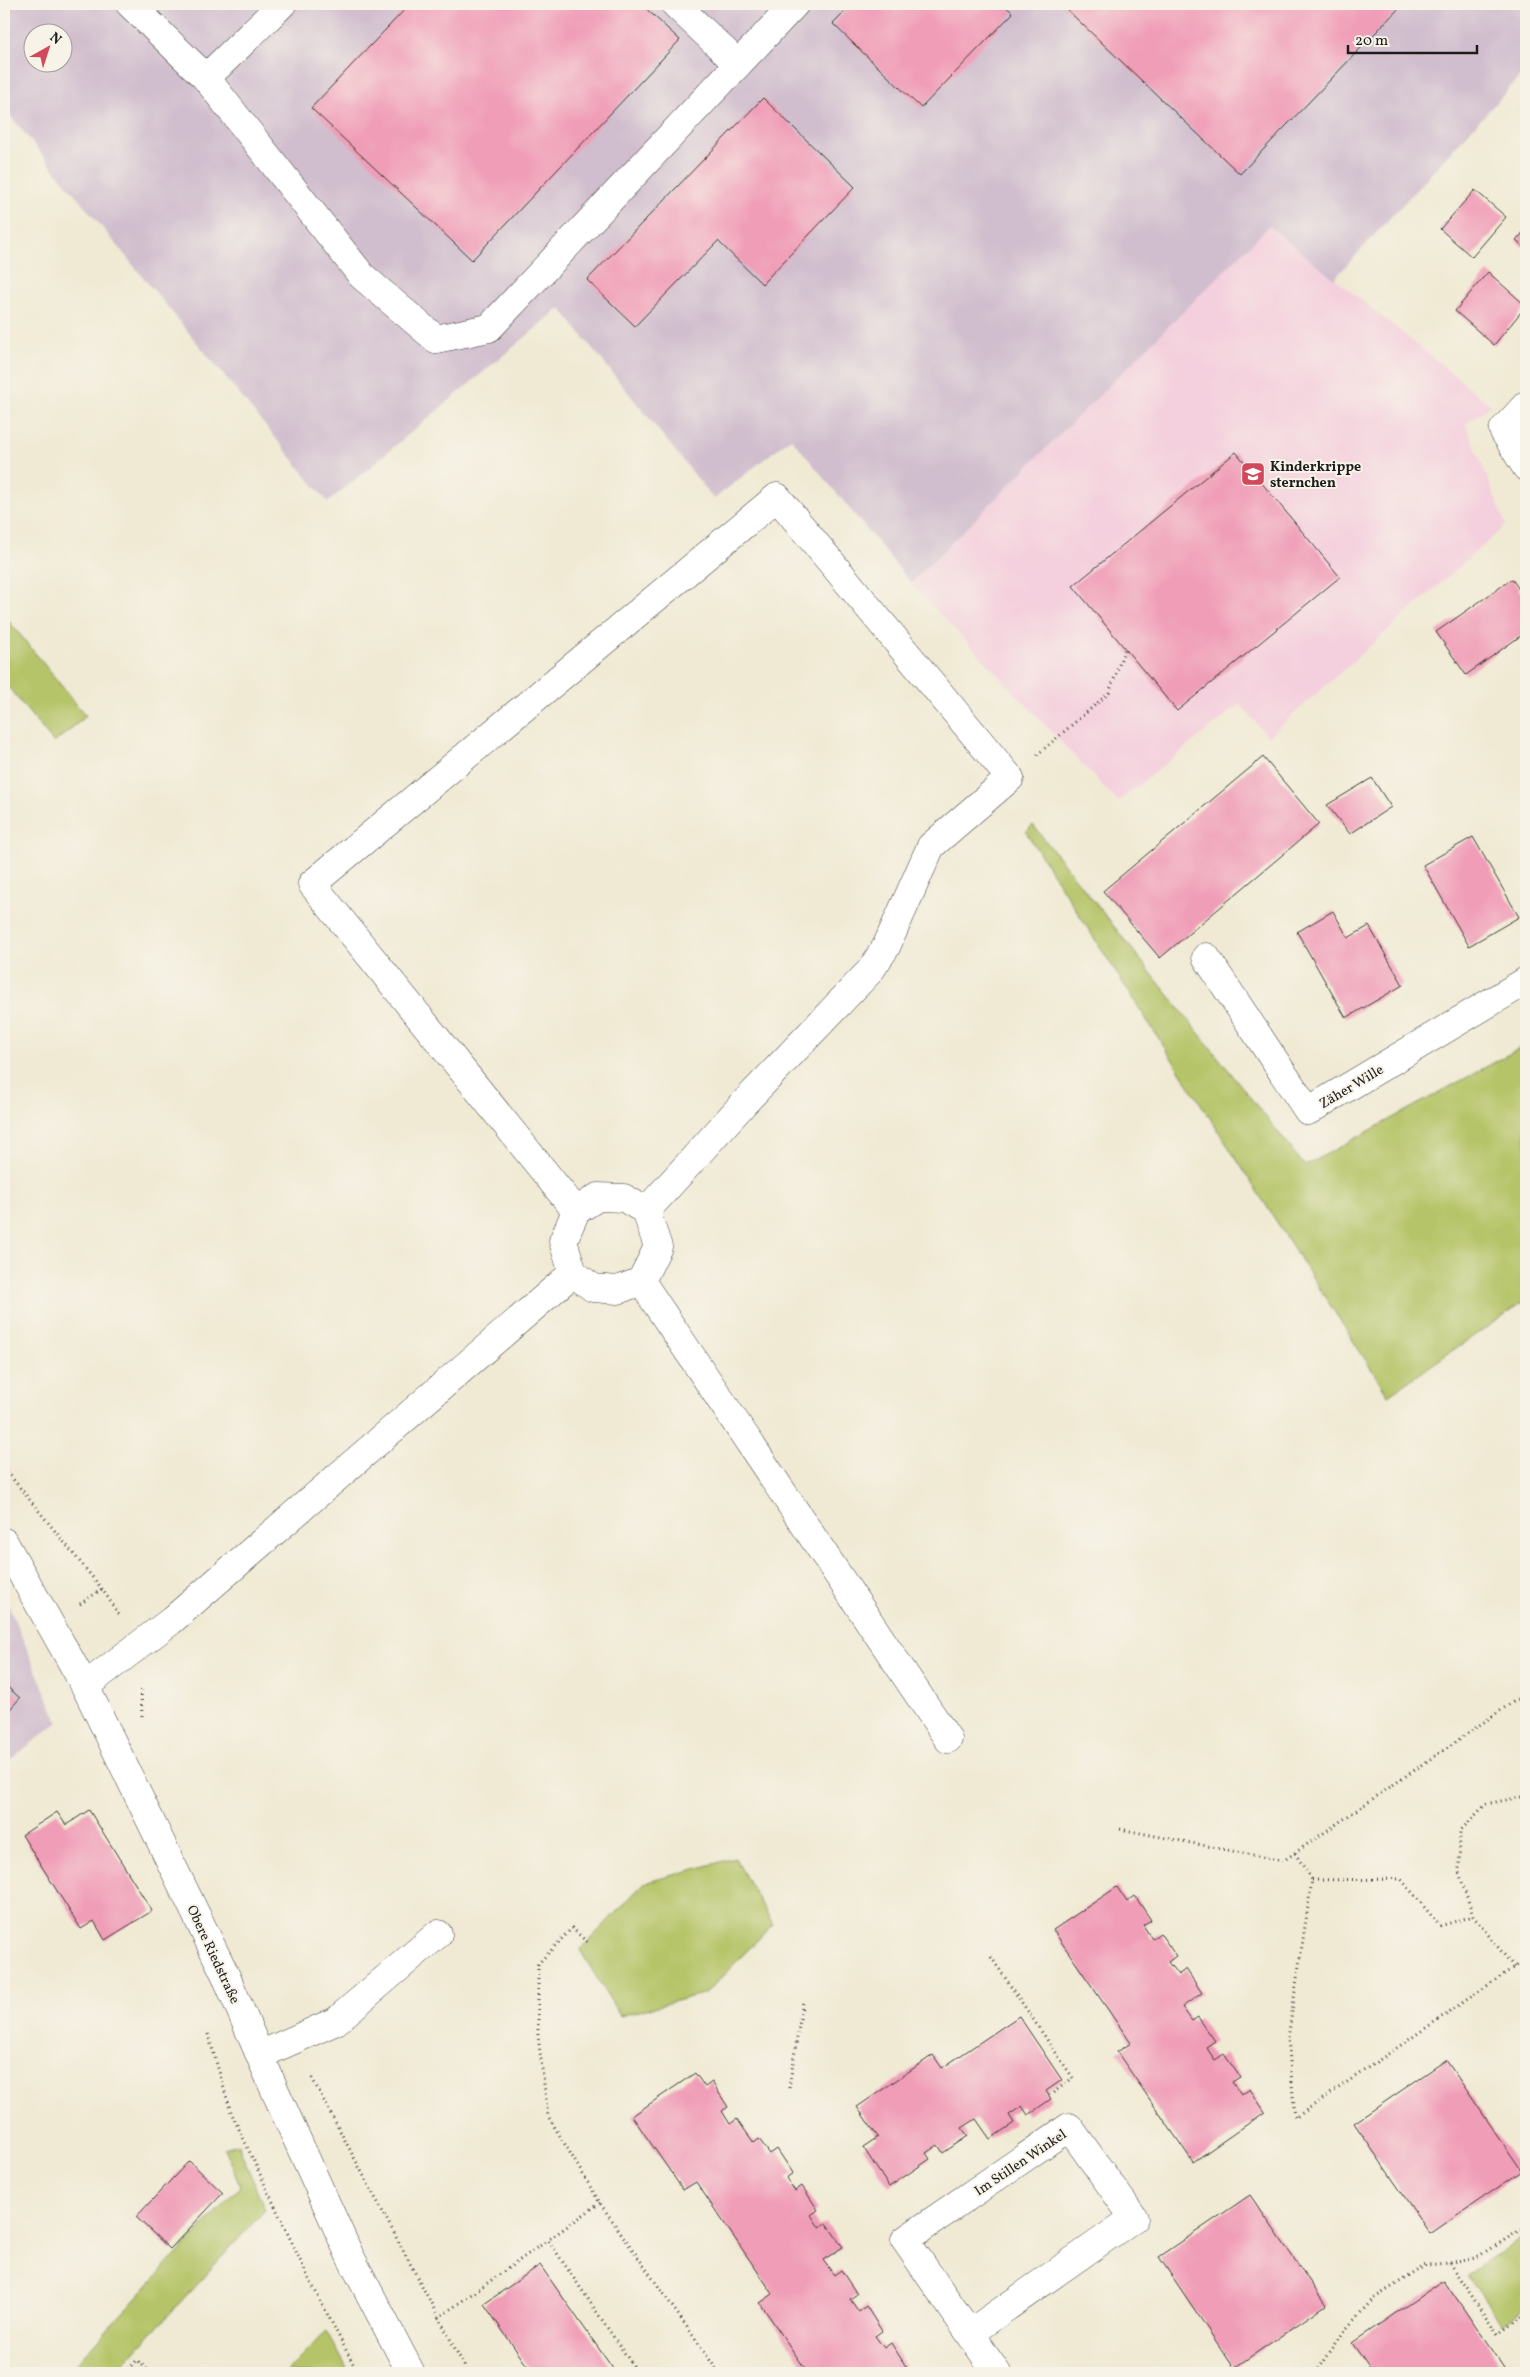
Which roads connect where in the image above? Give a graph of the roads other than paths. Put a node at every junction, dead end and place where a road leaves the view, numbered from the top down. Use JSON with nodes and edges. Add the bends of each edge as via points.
{"nodes":[{"id":1,"x":130,"y":4,"type":"edge"},
{"id":2,"x":282,"y":4,"type":"edge"},
{"id":3,"x":675,"y":4,"type":"edge"},
{"id":4,"x":795,"y":4,"type":"edge"},
{"id":5,"x":738,"y":64,"type":"junction"},
{"id":6,"x":206,"y":78,"type":"junction"},
{"id":7,"x":1526,"y":405,"type":"edge"},
{"id":8,"x":1526,"y":467,"type":"edge"},
{"id":9,"x":1206,"y":957,"type":"dead end"},
{"id":10,"x":1526,"y":981,"type":"edge"},
{"id":11,"x":576,"y":1210,"type":"junction"},
{"id":12,"x":646,"y":1211,"type":"junction"},
{"id":13,"x":573,"y":1273,"type":"junction"},
{"id":14,"x":641,"y":1280,"type":"junction"},
{"id":15,"x":4,"y":1542,"type":"edge"},
{"id":16,"x":85,"y":1686,"type":"junction"},
{"id":17,"x":948,"y":1739,"type":"dead end"},
{"id":18,"x":438,"y":1934,"type":"dead end"},
{"id":19,"x":260,"y":2055,"type":"junction"},
{"id":20,"x":970,"y":2333,"type":"junction"},
{"id":21,"x":411,"y":2373,"type":"edge"},
{"id":22,"x":997,"y":2373,"type":"edge"}],
"edges":[{"from":1,"to":6,"type":"street"},
{"from":2,"to":6,"type":"street"},
{"from":3,"to":5,"type":"street"},
{"from":4,"to":5,"type":"street"},
{"from":5,"to":6,"type":"street","via":[[489,328],[436,339],[362,276]]},
{"from":7,"to":8,"type":"street","via":[[1503,430]]},
{"from":9,"to":10,"type":"street","name":"Zäher Wille","via":[[1308,1111]]},
{"from":11,"to":12,"type":"street","via":[[598,1197],[624,1198]]},
{"from":11,"to":12,"type":"street","via":[[312,884],[777,496],[1010,778],[931,846],[886,947],[870,971]]},
{"from":11,"to":13,"type":"street","via":[[563,1241]]},
{"from":12,"to":14,"type":"street","via":[[658,1247]]},
{"from":13,"to":14,"type":"street","via":[[593,1288],[618,1290]]},
{"from":13,"to":16,"type":"street","via":[[171,1621]]},
{"from":14,"to":17,"type":"street"},
{"from":15,"to":16,"type":"street","name":"Obere Riedstraße"},
{"from":16,"to":19,"type":"street","name":"Obere Riedstraße","via":[[225,1974]]},
{"from":18,"to":19,"type":"street","via":[[336,2021]]},
{"from":19,"to":21,"type":"street","name":"Obere Riedstraße","via":[[350,2256]]},
{"from":20,"to":20,"type":"street","name":"Im Stillen Winkel","via":[[906,2240],[1069,2127],[1134,2218]]},
{"from":20,"to":22,"type":"street","name":"Im Stillen Winkel"}]}
